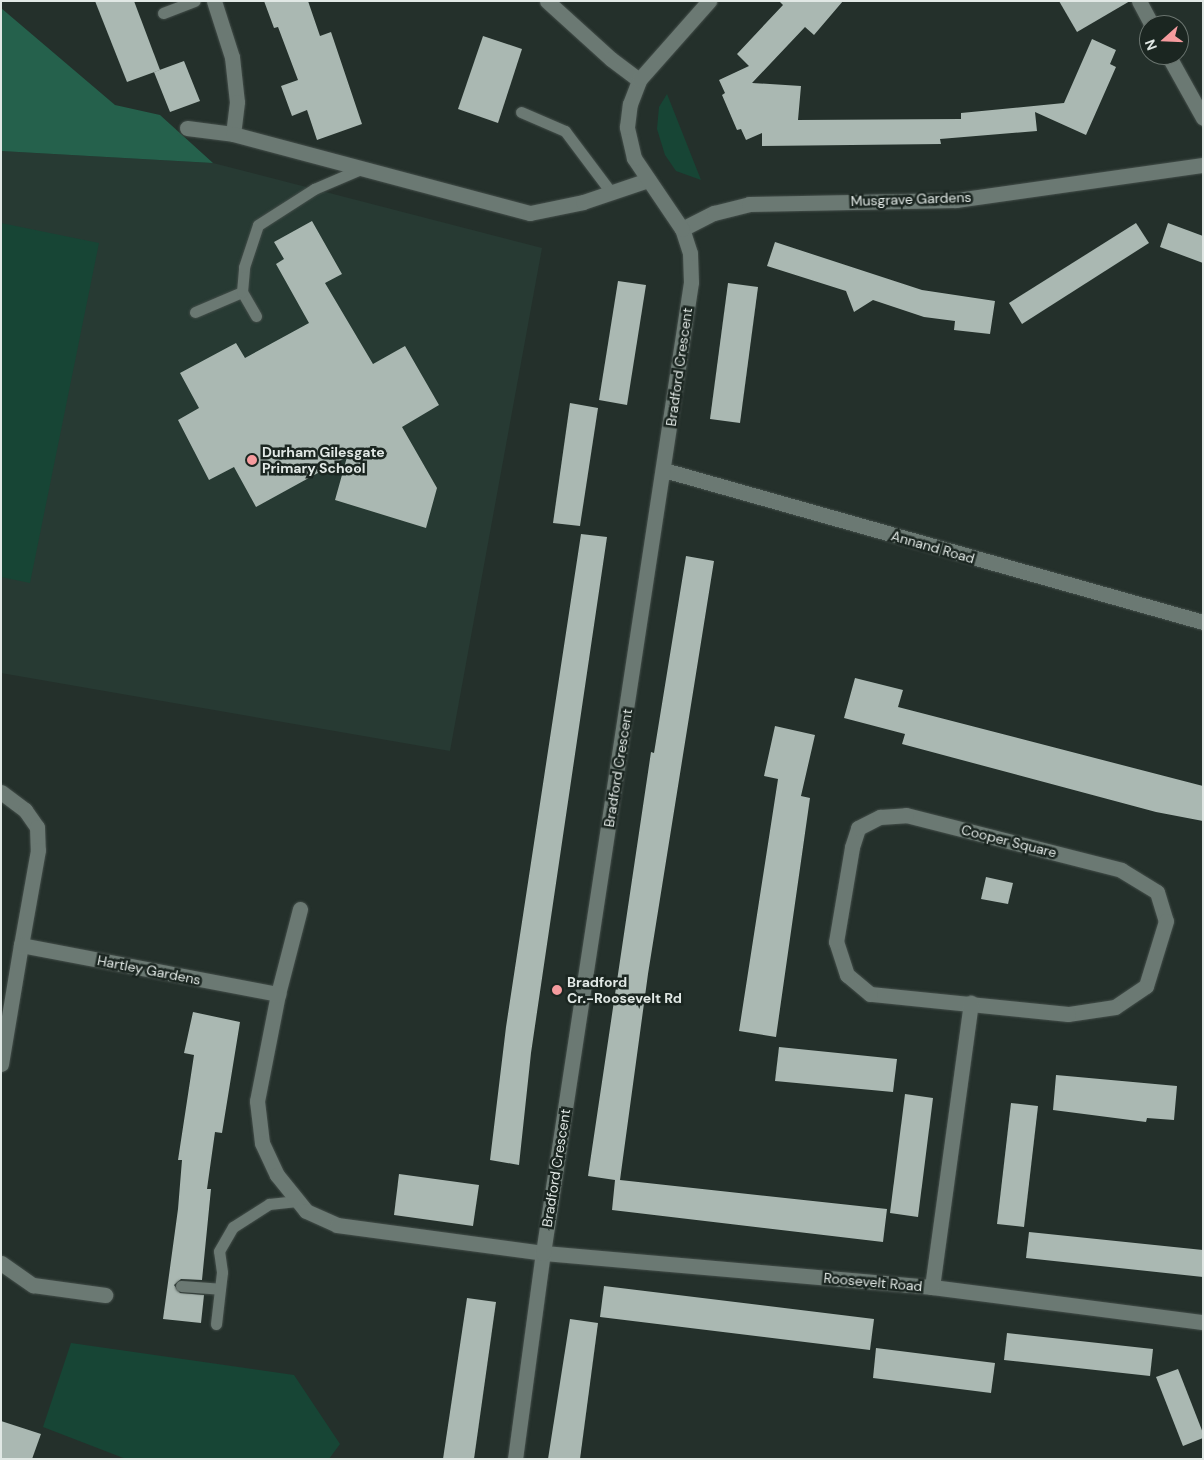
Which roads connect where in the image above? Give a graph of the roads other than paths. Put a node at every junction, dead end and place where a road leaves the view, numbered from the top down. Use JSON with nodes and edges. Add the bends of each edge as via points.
{"nodes":[{"id":1,"x":194,"y":1,"type":"edge"},
{"id":2,"x":214,"y":1,"type":"edge"},
{"id":3,"x":547,"y":1,"type":"edge"},
{"id":4,"x":709,"y":1,"type":"edge"},
{"id":5,"x":1139,"y":1,"type":"edge"},
{"id":6,"x":162,"y":13,"type":"dead end"},
{"id":7,"x":1147,"y":15,"type":"edge"},
{"id":8,"x":1174,"y":65,"type":"edge"},
{"id":9,"x":639,"y":80,"type":"junction"},
{"id":10,"x":521,"y":112,"type":"dead end"},
{"id":11,"x":1203,"y":118,"type":"edge"},
{"id":12,"x":186,"y":128,"type":"dead end"},
{"id":13,"x":233,"y":134,"type":"junction"},
{"id":14,"x":1203,"y":165,"type":"edge"},
{"id":15,"x":363,"y":168,"type":"junction"},
{"id":16,"x":648,"y":180,"type":"junction"},
{"id":17,"x":610,"y":192,"type":"junction"},
{"id":18,"x":682,"y":229,"type":"junction"},
{"id":19,"x":242,"y":292,"type":"junction"},
{"id":20,"x":195,"y":312,"type":"dead end"},
{"id":21,"x":256,"y":316,"type":"dead end"},
{"id":22,"x":664,"y":470,"type":"junction"},
{"id":23,"x":1203,"y":622,"type":"edge"},
{"id":24,"x":1,"y":792,"type":"edge"},
{"id":25,"x":300,"y":909,"type":"dead end"},
{"id":26,"x":21,"y":945,"type":"junction"},
{"id":27,"x":278,"y":994,"type":"junction"},
{"id":28,"x":971,"y":1003,"type":"junction"},
{"id":29,"x":1,"y":1064,"type":"edge"},
{"id":30,"x":297,"y":1202,"type":"junction"},
{"id":31,"x":543,"y":1253,"type":"junction"},
{"id":32,"x":1,"y":1264,"type":"edge"},
{"id":33,"x":181,"y":1286,"type":"dead end"},
{"id":34,"x":932,"y":1288,"type":"junction"},
{"id":35,"x":220,"y":1289,"type":"junction"},
{"id":36,"x":104,"y":1295,"type":"dead end"},
{"id":37,"x":1203,"y":1322,"type":"edge"},
{"id":38,"x":216,"y":1324,"type":"dead end"},
{"id":39,"x":514,"y":1459,"type":"edge"}],
"edges":[{"from":1,"to":6,"type":"lane"},
{"from":2,"to":13,"type":"street","via":[[232,57],[237,102]]},
{"from":3,"to":9,"type":"street"},
{"from":4,"to":9,"type":"street"},
{"from":5,"to":7,"type":"street"},
{"from":8,"to":11,"type":"street"},
{"from":9,"to":16,"type":"street","via":[[630,104],[627,127],[634,158]]},
{"from":10,"to":17,"type":"lane","via":[[566,131]]},
{"from":12,"to":13,"type":"street"},
{"from":13,"to":15,"type":"street"},
{"from":14,"to":18,"type":"street","name":"Musgrave Gardens","via":[[956,200],[749,204],[714,213]]},
{"from":15,"to":17,"type":"street","via":[[530,213],[583,202]]},
{"from":15,"to":19,"type":"lane","via":[[314,189],[258,224],[244,267]]},
{"from":16,"to":17,"type":"street"},
{"from":16,"to":18,"type":"street"},
{"from":18,"to":22,"type":"street","name":"Bradford Crescent","via":[[690,253],[691,282]]},
{"from":19,"to":20,"type":"lane"},
{"from":19,"to":21,"type":"lane"},
{"from":22,"to":23,"type":"street","name":"Annand Road"},
{"from":22,"to":31,"type":"street","name":"Bradford Crescent"},
{"from":24,"to":26,"type":"street","via":[[26,810],[37,827],[38,850]]},
{"from":25,"to":27,"type":"street"},
{"from":26,"to":27,"type":"street","name":"Hartley Gardens"},
{"from":26,"to":29,"type":"street"},
{"from":27,"to":30,"type":"street","via":[[257,1101],[262,1143],[277,1175]]},
{"from":28,"to":28,"type":"street","name":"Cooper Square","via":[[1068,1014],[1115,1007],[1146,986],[1166,921],[1157,892],[1121,870],[906,815],[880,817],[858,828],[836,942],[847,975],[870,994]]},
{"from":28,"to":34,"type":"street"},
{"from":30,"to":31,"type":"street","via":[[337,1225]]},
{"from":30,"to":35,"type":"lane","via":[[269,1204],[232,1226],[219,1251]]},
{"from":31,"to":34,"type":"street","name":"Roosevelt Road"},
{"from":31,"to":39,"type":"street","name":"Bradford Crescent"},
{"from":32,"to":36,"type":"street","via":[[33,1285]]},
{"from":33,"to":35,"type":"lane"},
{"from":34,"to":37,"type":"street","name":"Roosevelt Road"},
{"from":35,"to":38,"type":"lane"}]}
